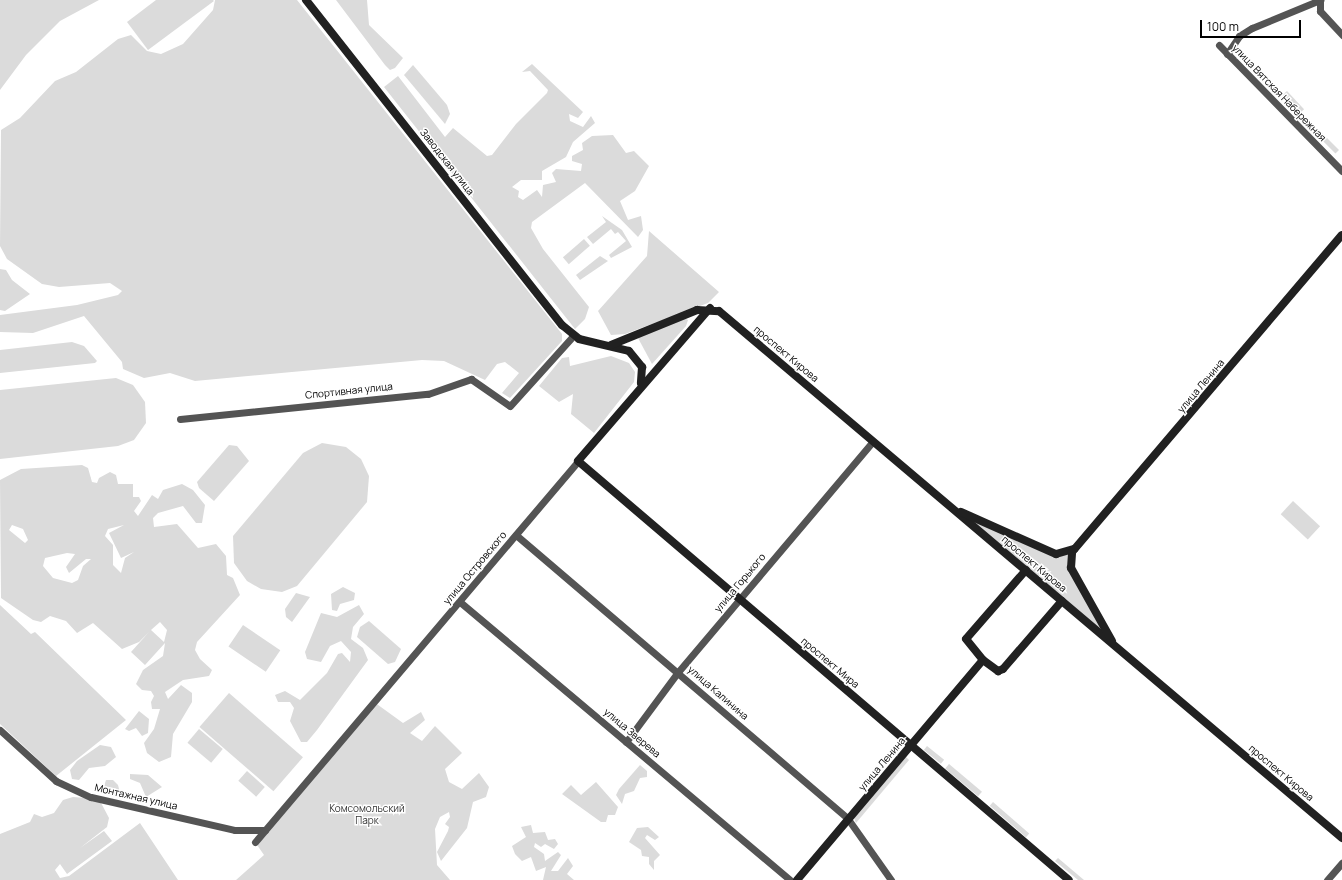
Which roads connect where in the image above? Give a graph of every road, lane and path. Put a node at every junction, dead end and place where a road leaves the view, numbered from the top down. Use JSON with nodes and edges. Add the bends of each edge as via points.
{"nodes":[{"id":1,"x":306,"y":0,"type":"edge"},
{"id":2,"x":1320,"y":0,"type":"edge"},
{"id":3,"x":1342,"y":35,"type":"edge"},
{"id":4,"x":1219,"y":46,"type":"dead end"},
{"id":5,"x":1227,"y":54,"type":"junction"},
{"id":6,"x":1342,"y":171,"type":"edge"},
{"id":7,"x":1342,"y":235,"type":"edge"},
{"id":8,"x":710,"y":308,"type":"junction"},
{"id":9,"x":573,"y":336,"type":"junction"},
{"id":10,"x":611,"y":344,"type":"junction"},
{"id":11,"x":636,"y":391,"type":"junction"},
{"id":12,"x":180,"y":419,"type":"dead end"},
{"id":13,"x":873,"y":441,"type":"junction"},
{"id":14,"x":578,"y":461,"type":"junction"},
{"id":15,"x":956,"y":511,"type":"junction"},
{"id":16,"x":516,"y":535,"type":"junction"},
{"id":17,"x":1074,"y":549,"type":"junction"},
{"id":18,"x":1026,"y":570,"type":"junction"},
{"id":19,"x":739,"y":599,"type":"junction"},
{"id":20,"x":1062,"y":601,"type":"junction"},
{"id":21,"x":460,"y":602,"type":"junction"},
{"id":22,"x":1115,"y":646,"type":"junction"},
{"id":23,"x":983,"y":660,"type":"junction"},
{"id":24,"x":678,"y":672,"type":"junction"},
{"id":25,"x":0,"y":730,"type":"edge"},
{"id":26,"x":626,"y":742,"type":"junction"},
{"id":27,"x":910,"y":745,"type":"junction"},
{"id":28,"x":848,"y":819,"type":"junction"},
{"id":29,"x":266,"y":830,"type":"junction"},
{"id":30,"x":1342,"y":838,"type":"edge"},
{"id":31,"x":255,"y":842,"type":"dead end"},
{"id":32,"x":1342,"y":863,"type":"edge"},
{"id":33,"x":1060,"y":877,"type":"edge"},
{"id":34,"x":790,"y":880,"type":"edge"},
{"id":35,"x":797,"y":880,"type":"edge"},
{"id":36,"x":891,"y":880,"type":"edge"},
{"id":37,"x":1069,"y":880,"type":"edge"},
{"id":38,"x":1328,"y":880,"type":"edge"}],
"edges":[{"from":1,"to":9,"type":"street","name":"Заводская улица"},
{"from":2,"to":3,"type":"street","via":[[1320,11]]},
{"from":2,"to":5,"type":"street","via":[[1252,28],[1239,36]]},
{"from":4,"to":5,"type":"street","name":"улица Вятская Набережная"},
{"from":5,"to":6,"type":"street","name":"улица Вятская Набережная"},
{"from":7,"to":17,"type":"street","name":"улица Ленина"},
{"from":8,"to":10,"type":"street","via":[[697,310]]},
{"from":8,"to":11,"type":"street","name":"улица Островского"},
{"from":8,"to":13,"type":"street","name":"проспект Кирова","via":[[724,315]]},
{"from":9,"to":10,"type":"street","via":[[588,342]]},
{"from":9,"to":12,"type":"street","name":"Спортивная улица","via":[[510,406],[471,379],[428,394]]},
{"from":10,"to":11,"type":"street","via":[[629,351],[640,364],[643,378]]},
{"from":11,"to":14,"type":"street","name":"улица Островского"},
{"from":13,"to":15,"type":"street","name":"проспект Кирова"},
{"from":13,"to":19,"type":"street","name":"улица Горького"},
{"from":14,"to":16,"type":"street","name":"улица Островского"},
{"from":14,"to":19,"type":"street","name":"проспект Мира"},
{"from":15,"to":17,"type":"street","via":[[1056,554]]},
{"from":15,"to":18,"type":"street","name":"проспект Кирова"},
{"from":16,"to":21,"type":"street","name":"улица Островского"},
{"from":16,"to":24,"type":"street","name":"улица Калинина"},
{"from":17,"to":22,"type":"street","via":[[1069,560],[1071,568]]},
{"from":18,"to":20,"type":"street","name":"проспект Кирова"},
{"from":18,"to":23,"type":"street","via":[[966,639]]},
{"from":19,"to":24,"type":"street","name":"улица Горького"},
{"from":19,"to":27,"type":"street","name":"проспект Мира"},
{"from":20,"to":22,"type":"street","name":"проспект Кирова"},
{"from":20,"to":23,"type":"street","via":[[1004,669],[998,671]]},
{"from":21,"to":26,"type":"street","name":"улица Зверева"},
{"from":21,"to":29,"type":"street","name":"улица Островского"},
{"from":22,"to":30,"type":"street","name":"проспект Кирова"},
{"from":23,"to":27,"type":"street","name":"улица Ленина"},
{"from":24,"to":26,"type":"street","name":"улица Горького"},
{"from":24,"to":28,"type":"street","name":"улица Калинина"},
{"from":25,"to":29,"type":"street","name":"Монтажная улица","via":[[56,781],[91,797],[235,830]]},
{"from":26,"to":34,"type":"street","name":"улица Зверева"},
{"from":27,"to":28,"type":"street","name":"улица Ленина"},
{"from":27,"to":33,"type":"street","name":"проспект Мира"},
{"from":28,"to":35,"type":"street","name":"улица Ленина"},
{"from":28,"to":36,"type":"street","name":"улица Калинина"},
{"from":29,"to":31,"type":"street","name":"улица Островского"},
{"from":32,"to":38,"type":"street"},
{"from":33,"to":37,"type":"street","name":"проспект Мира"}]}
